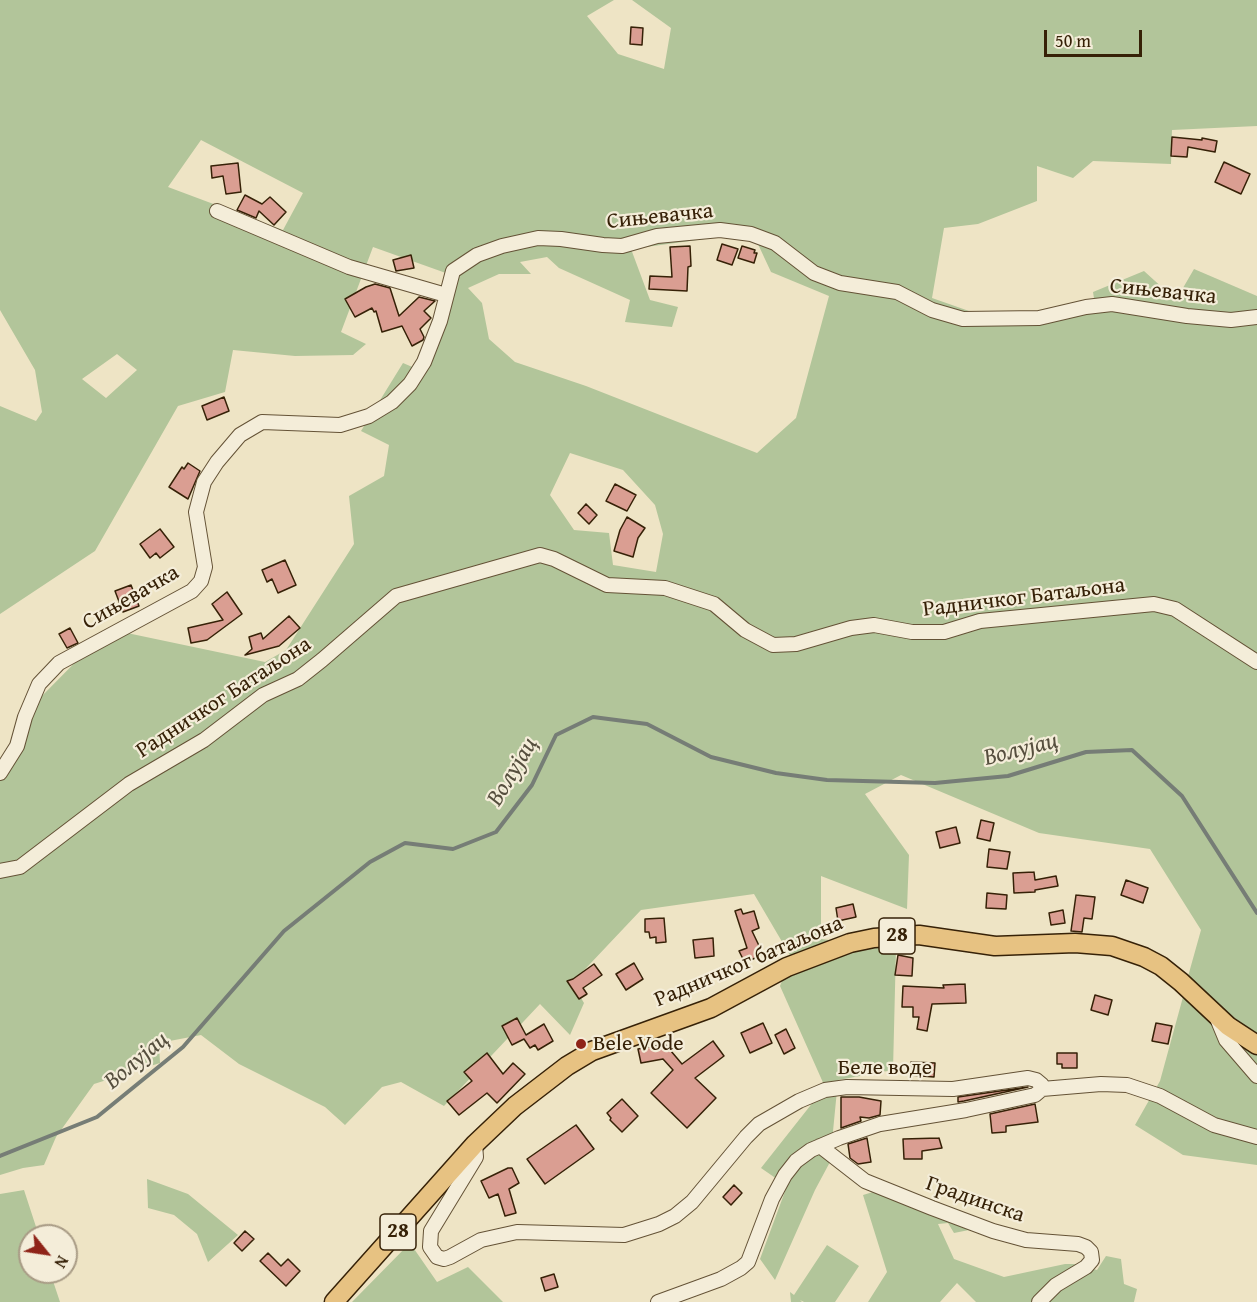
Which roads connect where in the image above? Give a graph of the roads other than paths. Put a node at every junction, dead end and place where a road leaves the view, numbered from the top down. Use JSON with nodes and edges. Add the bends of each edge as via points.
{"nodes":[{"id":1,"x":217,"y":211,"type":"dead end"},
{"id":2,"x":446,"y":295,"type":"junction"},
{"id":3,"x":1257,"y":317,"type":"edge"},
{"id":4,"x":1257,"y":662,"type":"edge"},
{"id":5,"x":0,"y":773,"type":"edge"},
{"id":6,"x":0,"y":871,"type":"edge"},
{"id":7,"x":1215,"y":1015,"type":"junction"},
{"id":8,"x":1257,"y":1045,"type":"edge"},
{"id":9,"x":1257,"y":1076,"type":"edge"},
{"id":10,"x":1042,"y":1089,"type":"junction"},
{"id":11,"x":1257,"y":1137,"type":"edge"},
{"id":12,"x":475,"y":1144,"type":"junction"},
{"id":13,"x":820,"y":1146,"type":"junction"},
{"id":14,"x":333,"y":1302,"type":"edge"},
{"id":15,"x":658,"y":1302,"type":"edge"},
{"id":16,"x":1040,"y":1302,"type":"edge"}],
"edges":[{"from":1,"to":2,"type":"street","via":[[349,267]]},
{"from":2,"to":3,"type":"street","name":"Сињевачка","via":[[453,271],[477,255],[502,246],[538,238],[622,246],[657,236],[720,230],[751,234],[775,243],[814,273],[840,283],[897,292],[932,310],[963,319],[1038,318],[1112,304],[1231,320]]},
{"from":2,"to":5,"type":"street","name":"Сињевачка","via":[[424,362],[392,402],[369,416],[340,425],[262,422],[240,435],[204,482],[196,512],[205,567],[201,581],[192,591],[59,663],[39,684],[24,717],[17,746]]},
{"from":4,"to":6,"type":"street","name":"Радничког Батаљона","via":[[1175,609],[1154,604],[980,621],[944,632],[912,632],[874,625],[796,644],[773,645],[745,630],[714,604],[665,588],[607,585],[540,555],[396,596],[298,679],[263,695],[204,740],[129,784],[20,867]]},
{"from":7,"to":8,"type":"main road","name":"Радничког батаљона","number":"28"},
{"from":7,"to":9,"type":"street","via":[[1226,1040]]},
{"from":7,"to":12,"type":"main road","name":"Радничког батаљона","number":"28","via":[[1161,966],[1112,946],[995,946],[920,935],[861,940],[804,959],[711,1008],[592,1051],[538,1087]]},
{"from":10,"to":11,"type":"street","via":[[1127,1085],[1160,1096],[1214,1125]]},
{"from":10,"to":12,"type":"street","name":"Беле воде","via":[[1036,1080],[1028,1078],[952,1089],[825,1090],[759,1124],[692,1202],[659,1224],[624,1235],[517,1232],[481,1240],[444,1259],[437,1257],[430,1247],[431,1231],[476,1157]]},
{"from":10,"to":13,"type":"street","via":[[1035,1095],[966,1110],[880,1124]]},
{"from":12,"to":14,"type":"main road","name":"Радничког батаљона","number":"28"},
{"from":13,"to":15,"type":"street","via":[[796,1161],[785,1175],[748,1262],[721,1279]]},
{"from":13,"to":16,"type":"street","name":"Градинска","via":[[865,1181],[962,1220],[1026,1240],[1086,1247],[1092,1260],[1056,1285]]}]}
